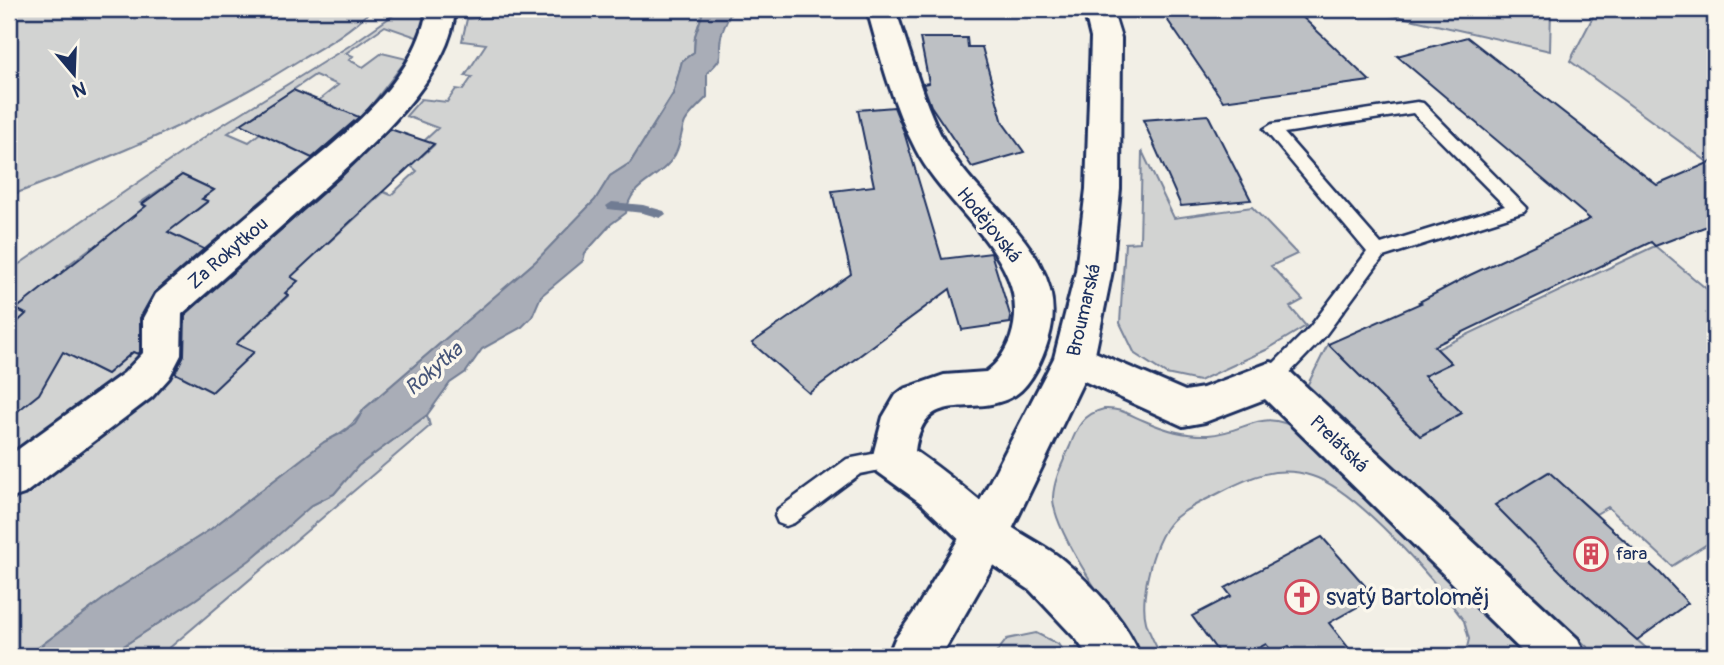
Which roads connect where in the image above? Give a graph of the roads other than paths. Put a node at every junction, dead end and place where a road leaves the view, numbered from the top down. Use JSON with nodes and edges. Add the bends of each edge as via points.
{"nodes":[{"id":1,"x":441,"y":9,"type":"edge"},
{"id":2,"x":881,"y":9,"type":"edge"},
{"id":3,"x":1098,"y":9,"type":"edge"},
{"id":4,"x":1377,"y":252,"type":"junction"},
{"id":5,"x":1074,"y":359,"type":"junction"},
{"id":6,"x":1271,"y":379,"type":"junction"},
{"id":7,"x":893,"y":459,"type":"junction"},
{"id":8,"x":9,"y":480,"type":"edge"},
{"id":9,"x":786,"y":516,"type":"dead end"},
{"id":10,"x":986,"y":535,"type":"junction"},
{"id":11,"x":912,"y":656,"type":"edge"},
{"id":12,"x":1116,"y":656,"type":"edge"},
{"id":13,"x":1561,"y":656,"type":"edge"}],
"edges":[{"from":1,"to":8,"type":"street","name":"Za Rokytkou","via":[[439,28],[416,72],[371,128],[169,304],[159,322],[164,342],[156,367]]},
{"from":2,"to":7,"type":"street","name":"Hodějovská","via":[[914,114],[935,156],[1017,255],[1030,280],[1036,319],[1015,369],[995,387],[940,392],[916,402],[898,426]]},
{"from":3,"to":5,"type":"street","name":"Broumarská","via":[[1106,38],[1103,189],[1094,271]]},
{"from":4,"to":4,"type":"lane","via":[[1351,221],[1272,129],[1417,107],[1518,208]]},
{"from":4,"to":6,"type":"lane","via":[[1317,332]]},
{"from":5,"to":6,"type":"street","via":[[1183,409]]},
{"from":5,"to":10,"type":"street","name":"Broumarská"},
{"from":6,"to":13,"type":"street","name":"Prelátská"},
{"from":7,"to":9,"type":"lane","via":[[855,466]]},
{"from":7,"to":10,"type":"street","via":[[936,489]]},
{"from":10,"to":11,"type":"street","name":"Broumarská"},
{"from":10,"to":12,"type":"street","via":[[1046,575],[1094,624]]}]}
